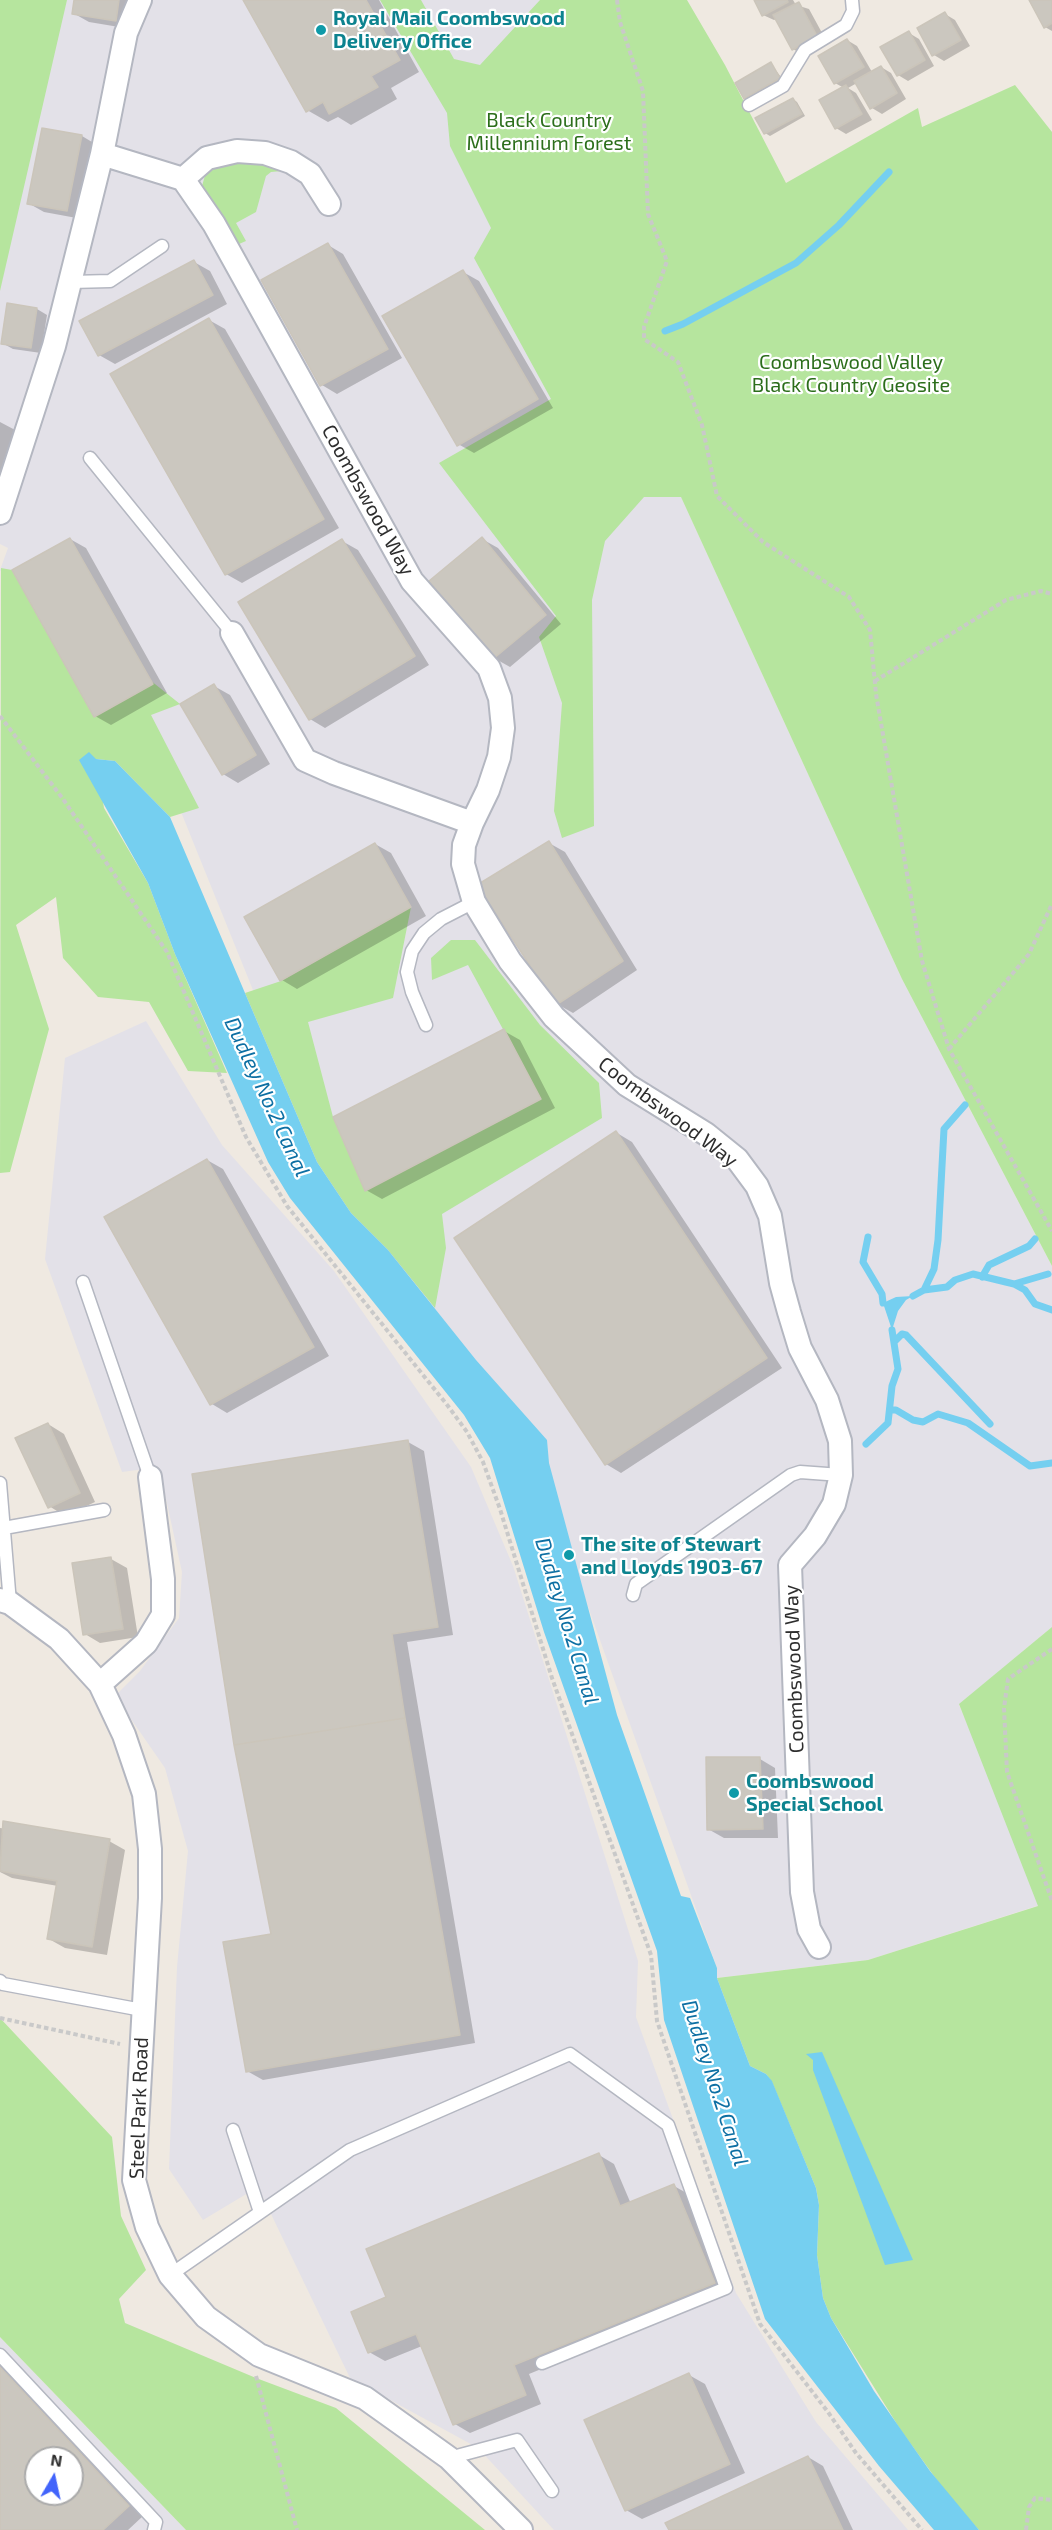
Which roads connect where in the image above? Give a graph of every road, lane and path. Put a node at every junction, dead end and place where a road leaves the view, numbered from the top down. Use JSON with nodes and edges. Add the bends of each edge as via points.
{"nodes":[{"id":1,"x":140,"y":0,"type":"edge"},
{"id":2,"x":617,"y":0,"type":"edge"},
{"id":3,"x":852,"y":0,"type":"edge"},
{"id":4,"x":749,"y":105,"type":"dead end"},
{"id":5,"x":102,"y":154,"type":"junction"},
{"id":6,"x":183,"y":179,"type":"junction"},
{"id":7,"x":329,"y":204,"type":"dead end"},
{"id":8,"x":162,"y":246,"type":"dead end"},
{"id":9,"x":71,"y":282,"type":"junction"},
{"id":10,"x":90,"y":458,"type":"dead end"},
{"id":11,"x":0,"y":513,"type":"edge"},
{"id":12,"x":1052,"y":594,"type":"edge"},
{"id":13,"x":232,"y":633,"type":"joint"},
{"id":14,"x":875,"y":681,"type":"junction"},
{"id":15,"x":0,"y":716,"type":"edge"},
{"id":16,"x":472,"y":823,"type":"junction"},
{"id":17,"x":474,"y":902,"type":"junction"},
{"id":18,"x":1052,"y":904,"type":"edge"},
{"id":19,"x":426,"y":1025,"type":"dead end"},
{"id":20,"x":949,"y":1049,"type":"junction"},
{"id":21,"x":1052,"y":1231,"type":"edge"},
{"id":22,"x":83,"y":1282,"type":"dead end"},
{"id":23,"x":841,"y":1475,"type":"junction"},
{"id":24,"x":150,"y":1478,"type":"joint"},
{"id":25,"x":0,"y":1483,"type":"edge"},
{"id":26,"x":104,"y":1510,"type":"dead end"},
{"id":27,"x":4,"y":1528,"type":"junction"},
{"id":28,"x":633,"y":1595,"type":"dead end"},
{"id":29,"x":5,"y":1602,"type":"edge"},
{"id":30,"x":1052,"y":1648,"type":"edge"},
{"id":31,"x":100,"y":1684,"type":"junction"},
{"id":32,"x":1052,"y":1900,"type":"edge"},
{"id":33,"x":819,"y":1947,"type":"dead end"},
{"id":34,"x":0,"y":1981,"type":"edge"},
{"id":35,"x":142,"y":2010,"type":"junction"},
{"id":36,"x":0,"y":2018,"type":"edge"},
{"id":37,"x":141,"y":2048,"type":"junction"},
{"id":38,"x":232,"y":2130,"type":"dead end"},
{"id":39,"x":260,"y":2212,"type":"junction"},
{"id":40,"x":170,"y":2275,"type":"junction"},
{"id":41,"x":0,"y":2355,"type":"edge"},
{"id":42,"x":259,"y":2355,"type":"junction"},
{"id":43,"x":542,"y":2363,"type":"dead end"},
{"id":44,"x":449,"y":2458,"type":"junction"},
{"id":45,"x":552,"y":2491,"type":"dead end"},
{"id":46,"x":1052,"y":2500,"type":"edge"},
{"id":47,"x":154,"y":2530,"type":"edge"},
{"id":48,"x":297,"y":2530,"type":"edge"},
{"id":49,"x":522,"y":2530,"type":"edge"},
{"id":50,"x":922,"y":2530,"type":"edge"},
{"id":51,"x":1026,"y":2530,"type":"edge"}],
"edges":[{"from":1,"to":5,"type":"street","via":[[126,33]]},
{"from":2,"to":14,"type":"path","via":[[620,22],[643,91],[648,214],[667,261],[644,327],[644,339],[678,362],[702,425],[717,496],[763,542],[849,597],[870,630]]},
{"from":3,"to":4,"type":"lane","via":[[853,11],[846,25],[805,50],[783,86]]},
{"from":5,"to":6,"type":"street"},
{"from":5,"to":9,"type":"street"},
{"from":6,"to":7,"type":"street","via":[[207,158],[237,152],[265,153],[310,174]]},
{"from":6,"to":16,"type":"street","name":"Coombswood Way","via":[[214,224],[412,581],[489,668],[500,698],[503,728],[499,757]]},
{"from":8,"to":9,"type":"lane","via":[[110,280]]},
{"from":9,"to":11,"type":"street"},
{"from":10,"to":13,"type":"lane"},
{"from":12,"to":14,"type":"path","via":[[1041,591],[1006,600]]},
{"from":13,"to":16,"type":"street","via":[[304,760]]},
{"from":14,"to":20,"type":"path","via":[[922,961]]},
{"from":15,"to":50,"type":"path","via":[[167,952],[246,1137],[287,1206],[448,1406],[483,1462],[552,1678],[651,1955],[657,2022],[760,2324],[856,2453]]},
{"from":16,"to":17,"type":"street","name":"Coombswood Way","via":[[464,845],[463,864]]},
{"from":17,"to":19,"type":"lane","via":[[441,919],[424,933],[412,951],[408,972]]},
{"from":17,"to":23,"type":"street","name":"Coombswood Way","via":[[510,961],[554,1017],[627,1085],[706,1134],[737,1159],[757,1186],[770,1216],[781,1283],[801,1348],[827,1400],[840,1441]]},
{"from":18,"to":20,"type":"path","via":[[1029,954]]},
{"from":20,"to":21,"type":"path"},
{"from":22,"to":24,"type":"lane"},
{"from":23,"to":28,"type":"lane","via":[[791,1475],[636,1584]]},
{"from":23,"to":33,"type":"street","name":"Coombswood Way","via":[[834,1504],[815,1536],[790,1565],[802,1892],[809,1929]]},
{"from":24,"to":31,"type":"street","via":[[163,1579],[163,1615],[146,1643]]},
{"from":25,"to":27,"type":"lane"},
{"from":26,"to":27,"type":"lane"},
{"from":27,"to":29,"type":"lane"},
{"from":29,"to":31,"type":"street","name":"Steel Park Road","via":[[59,1639]]},
{"from":30,"to":32,"type":"path","via":[[1008,1678],[1004,1708],[1007,1772]]},
{"from":31,"to":35,"type":"street","name":"Steel Park Road","via":[[124,1735],[144,1794],[150,1898]]},
{"from":34,"to":35,"type":"lane"},
{"from":35,"to":37,"type":"street","name":"Steel Park Road"},
{"from":36,"to":37,"type":"path"},
{"from":37,"to":40,"type":"street","name":"Steel Park Road","via":[[134,2180],[147,2228]]},
{"from":38,"to":39,"type":"lane"},
{"from":39,"to":40,"type":"lane"},
{"from":39,"to":43,"type":"lane","via":[[350,2150],[570,2054],[668,2125],[726,2288]]},
{"from":40,"to":42,"type":"street","name":"Steel Park Road","via":[[206,2318]]},
{"from":41,"to":47,"type":"lane","via":[[156,2522]]},
{"from":42,"to":44,"type":"street","name":"Steel Park Road","via":[[365,2398]]},
{"from":42,"to":48,"type":"path","via":[[256,2378]]},
{"from":44,"to":45,"type":"lane","via":[[517,2440]]},
{"from":44,"to":49,"type":"street","name":"Steel Park Road"},
{"from":46,"to":51,"type":"path","via":[[1035,2499],[1029,2507]]}]}
